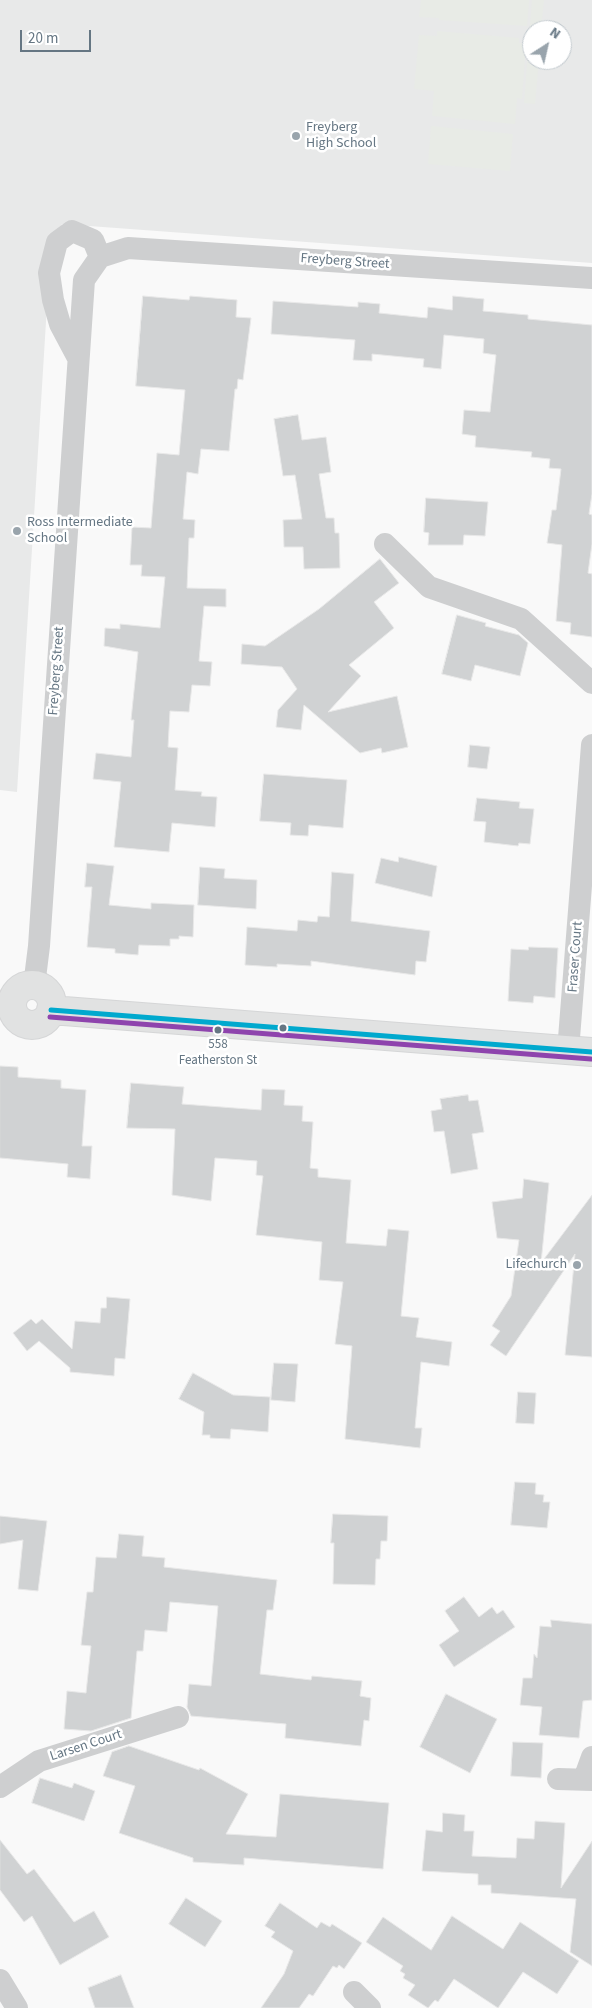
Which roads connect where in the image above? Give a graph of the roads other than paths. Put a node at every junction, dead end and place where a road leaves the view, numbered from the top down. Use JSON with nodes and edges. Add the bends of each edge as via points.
{"nodes":[{"id":1,"x":100,"y":258,"type":"junction"},
{"id":2,"x":592,"y":278,"type":"edge"},
{"id":3,"x":78,"y":356,"type":"junction"},
{"id":4,"x":384,"y":544,"type":"dead end"},
{"id":5,"x":592,"y":683,"type":"edge"},
{"id":6,"x":592,"y":745,"type":"edge"},
{"id":7,"x":34,"y":986,"type":"junction"},
{"id":8,"x":6,"y":1007,"type":"edge"},
{"id":9,"x":51,"y":1010,"type":"junction"},
{"id":10,"x":580,"y":1052,"type":"edge"},
{"id":11,"x":178,"y":1717,"type":"dead end"},
{"id":12,"x":592,"y":1757,"type":"edge"},
{"id":13,"x":558,"y":1779,"type":"dead end"},
{"id":14,"x":588,"y":1780,"type":"edge"},
{"id":15,"x":0,"y":1787,"type":"edge"},
{"id":16,"x":0,"y":1980,"type":"edge"},
{"id":17,"x":354,"y":1992,"type":"dead end"},
{"id":18,"x":17,"y":2008,"type":"edge"},
{"id":19,"x":370,"y":2008,"type":"edge"}],
"edges":[{"from":1,"to":2,"type":"street","name":"Freyberg Street","via":[[128,248]]},
{"from":1,"to":3,"type":"street","name":"Freyberg Street","via":[[84,280]]},
{"from":1,"to":3,"type":"street","via":[[93,240],[72,231],[57,242],[49,273],[60,324]]},
{"from":3,"to":7,"type":"street","name":"Freyberg Street","via":[[40,946]]},
{"from":4,"to":5,"type":"street","via":[[429,587],[521,619]]},
{"from":6,"to":10,"type":"street","name":"Fraser Court"},
{"from":7,"to":8,"type":"main road","via":[[21,989]]},
{"from":7,"to":9,"type":"main road","via":[[50,997]]},
{"from":8,"to":9,"type":"main road","via":[[30,1025],[44,1021]]},
{"from":9,"to":10,"type":"main road"},
{"from":11,"to":15,"type":"street","name":"Larsen Court","via":[[39,1761]]},
{"from":12,"to":14,"type":"street"},
{"from":13,"to":14,"type":"street"},
{"from":16,"to":18,"type":"street"},
{"from":17,"to":19,"type":"street"}]}
